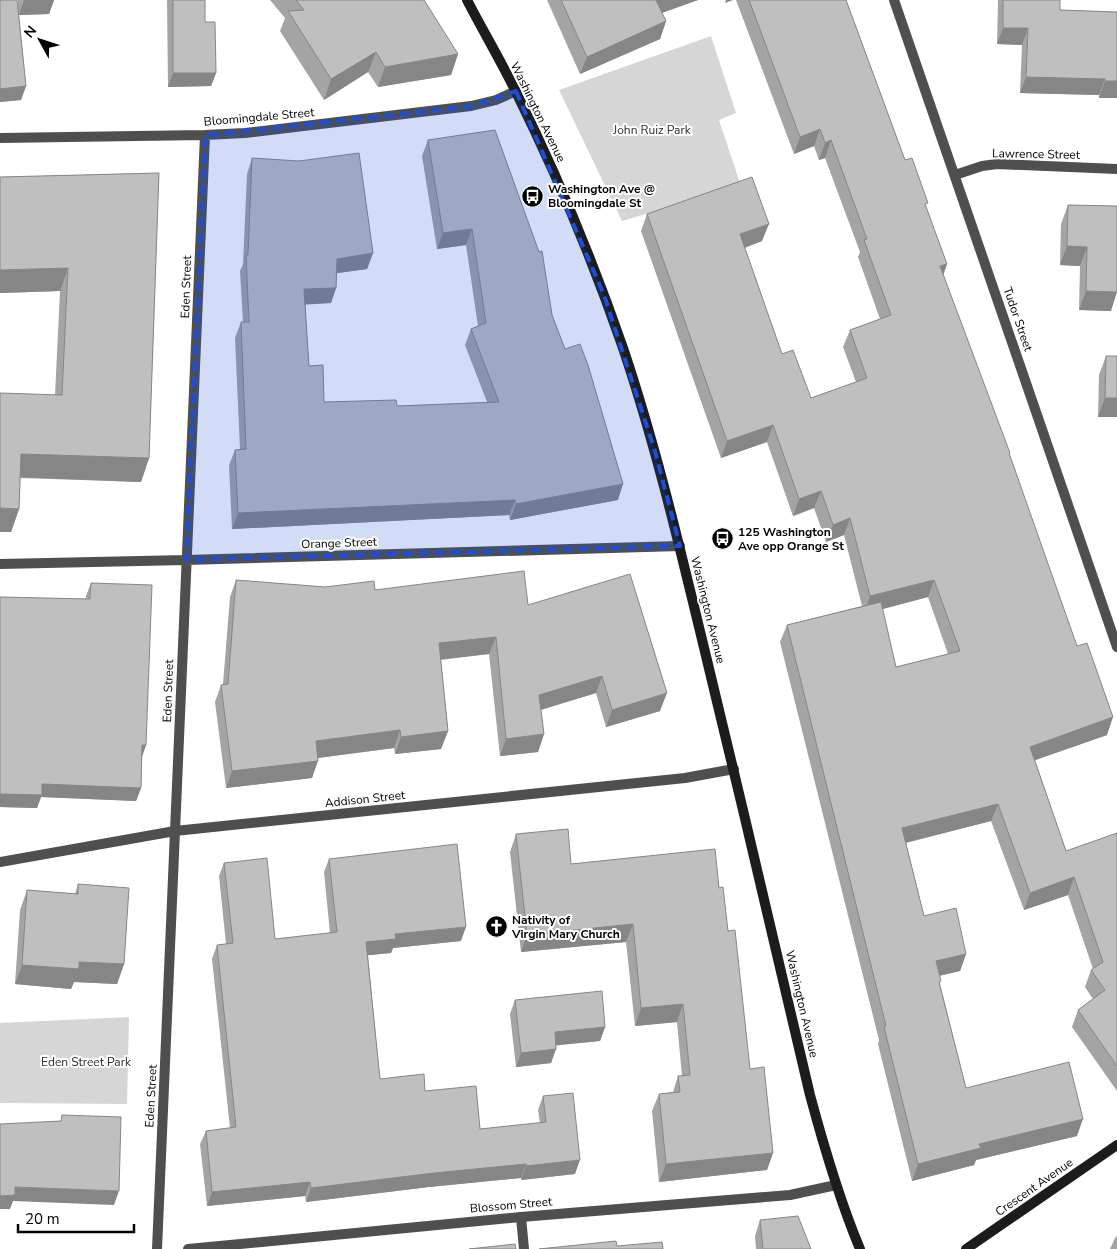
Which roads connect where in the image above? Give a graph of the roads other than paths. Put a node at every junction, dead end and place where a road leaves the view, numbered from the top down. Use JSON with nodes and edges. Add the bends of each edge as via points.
{"nodes":[{"id":1,"x":467,"y":0,"type":"edge"},
{"id":2,"x":894,"y":0,"type":"edge"},
{"id":3,"x":516,"y":91,"type":"junction"},
{"id":4,"x":205,"y":135,"type":"junction"},
{"id":5,"x":0,"y":138,"type":"edge"},
{"id":6,"x":1117,"y":169,"type":"edge"},
{"id":7,"x":955,"y":175,"type":"junction"},
{"id":8,"x":680,"y":546,"type":"junction"},
{"id":9,"x":186,"y":560,"type":"junction"},
{"id":10,"x":0,"y":564,"type":"edge"},
{"id":11,"x":1117,"y":647,"type":"edge"},
{"id":12,"x":734,"y":769,"type":"junction"},
{"id":13,"x":175,"y":831,"type":"junction"},
{"id":14,"x":0,"y":862,"type":"edge"},
{"id":15,"x":1117,"y":1145,"type":"edge"},
{"id":16,"x":836,"y":1185,"type":"junction"},
{"id":17,"x":521,"y":1217,"type":"junction"},
{"id":18,"x":156,"y":1249,"type":"edge"},
{"id":19,"x":188,"y":1249,"type":"edge"},
{"id":20,"x":524,"y":1249,"type":"edge"},
{"id":21,"x":860,"y":1249,"type":"edge"},
{"id":22,"x":966,"y":1249,"type":"edge"}],
"edges":[{"from":1,"to":3,"type":"main road","name":"Washington Avenue"},
{"from":2,"to":7,"type":"street","name":"Tudor Street"},
{"from":3,"to":4,"type":"street","name":"Bloomingdale Street","via":[[471,106]]},
{"from":3,"to":8,"type":"main road","name":"Washington Avenue","via":[[604,295],[655,451]]},
{"from":4,"to":5,"type":"street","name":"Bloomingdale Street"},
{"from":4,"to":9,"type":"street","name":"Eden Street"},
{"from":6,"to":7,"type":"street","name":"Lawrence Street","via":[[997,164]]},
{"from":7,"to":11,"type":"street","name":"Tudor Street"},
{"from":8,"to":9,"type":"street","name":"Orange Street"},
{"from":8,"to":12,"type":"main road","name":"Washington Avenue"},
{"from":9,"to":10,"type":"street","name":"Orange Street"},
{"from":9,"to":13,"type":"street","name":"Eden Street"},
{"from":12,"to":13,"type":"street","name":"Addison Street","via":[[675,779]]},
{"from":12,"to":16,"type":"main road","name":"Washington Avenue","via":[[810,1095]]},
{"from":13,"to":14,"type":"street","name":"Addison Street"},
{"from":13,"to":18,"type":"street","name":"Eden Street"},
{"from":15,"to":22,"type":"main road","name":"Crescent Avenue"},
{"from":16,"to":17,"type":"street","name":"Blossom Street","via":[[790,1195]]},
{"from":16,"to":21,"type":"main road","name":"Washington Avenue"},
{"from":17,"to":19,"type":"street","name":"Blossom Street"},
{"from":17,"to":20,"type":"street"}]}
